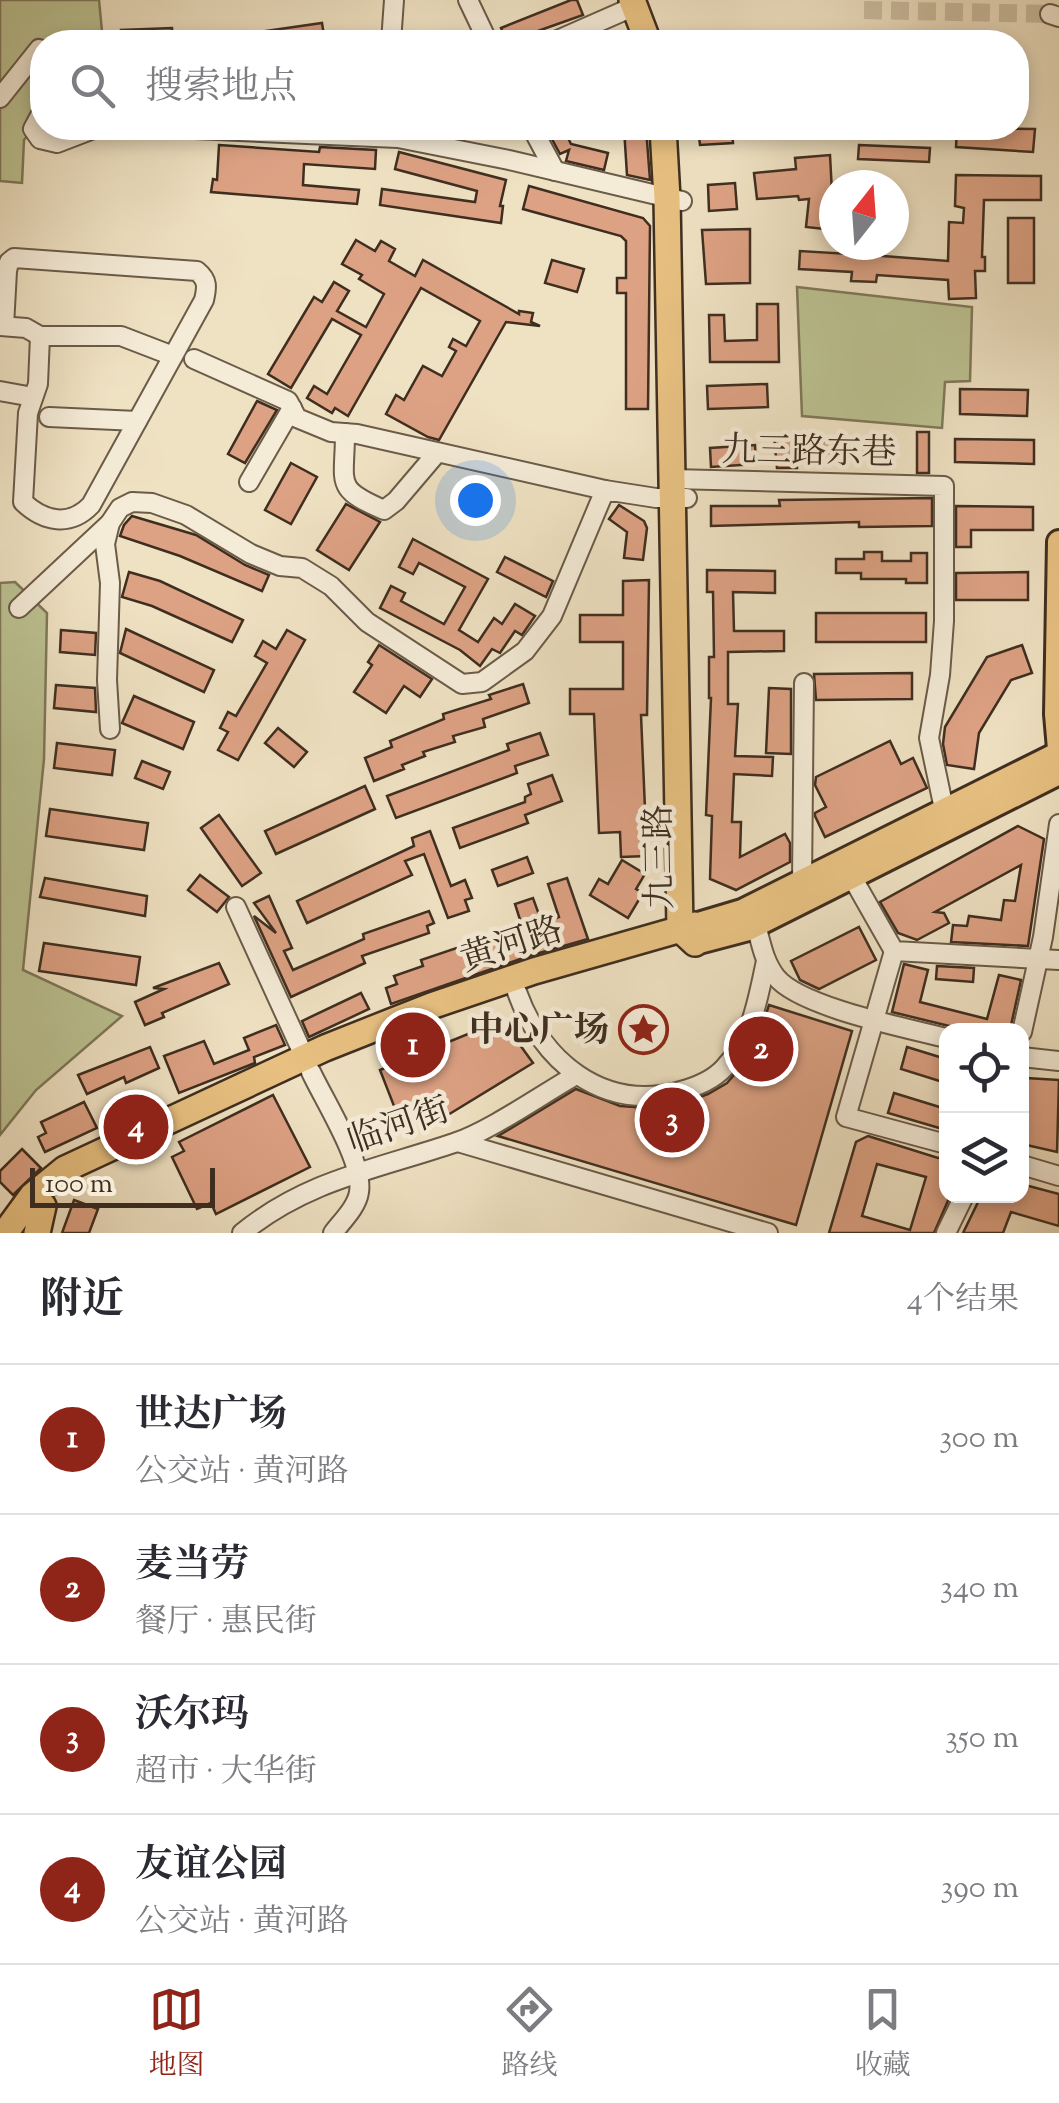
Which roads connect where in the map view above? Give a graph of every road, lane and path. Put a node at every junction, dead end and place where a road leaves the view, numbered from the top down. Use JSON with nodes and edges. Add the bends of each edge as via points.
{"nodes":[{"id":1,"x":394,"y":0,"type":"edge"},
{"id":2,"x":468,"y":0,"type":"edge"},
{"id":3,"x":641,"y":2,"type":"edge"},
{"id":4,"x":393,"y":30,"type":"edge"},
{"id":5,"x":482,"y":30,"type":"edge"},
{"id":6,"x":579,"y":30,"type":"edge"},
{"id":7,"x":646,"y":30,"type":"edge"},
{"id":8,"x":656,"y":30,"type":"edge"},
{"id":9,"x":30,"y":60,"type":"edge"},
{"id":10,"x":0,"y":98,"type":"edge"},
{"id":11,"x":418,"y":140,"type":"edge"},
{"id":12,"x":538,"y":140,"type":"edge"},
{"id":13,"x":665,"y":140,"type":"edge"},
{"id":14,"x":678,"y":140,"type":"edge"},
{"id":15,"x":555,"y":171,"type":"junction"},
{"id":16,"x":674,"y":200,"type":"junction"},
{"id":17,"x":2,"y":326,"type":"edge"},
{"id":18,"x":40,"y":336,"type":"junction"},
{"id":19,"x":173,"y":356,"type":"junction"},
{"id":20,"x":194,"y":359,"type":"dead end"},
{"id":21,"x":0,"y":392,"type":"edge"},
{"id":22,"x":32,"y":397,"type":"junction"},
{"id":23,"x":292,"y":408,"type":"junction"},
{"id":24,"x":49,"y":417,"type":"dead end"},
{"id":25,"x":137,"y":421,"type":"junction"},
{"id":26,"x":345,"y":433,"type":"junction"},
{"id":27,"x":436,"y":454,"type":"junction"},
{"id":28,"x":249,"y":482,"type":"dead end"},
{"id":29,"x":680,"y":489,"type":"junction"},
{"id":30,"x":605,"y":490,"type":"junction"},
{"id":31,"x":82,"y":515,"type":"junction"},
{"id":32,"x":110,"y":522,"type":"junction"},
{"id":33,"x":95,"y":536,"type":"junction"},
{"id":34,"x":1059,"y":542,"type":"edge"},
{"id":35,"x":19,"y":608,"type":"dead end"},
{"id":36,"x":804,"y":683,"type":"dead end"},
{"id":37,"x":110,"y":728,"type":"dead end"},
{"id":38,"x":1059,"y":751,"type":"edge"},
{"id":39,"x":1059,"y":774,"type":"edge"},
{"id":40,"x":944,"y":808,"type":"junction"},
{"id":41,"x":1059,"y":824,"type":"edge"},
{"id":42,"x":852,"y":877,"type":"junction"},
{"id":43,"x":802,"y":880,"type":"junction"},
{"id":44,"x":236,"y":907,"type":"dead end"},
{"id":45,"x":756,"y":925,"type":"junction"},
{"id":46,"x":690,"y":932,"type":"junction"},
{"id":47,"x":894,"y":951,"type":"junction"},
{"id":48,"x":1038,"y":960,"type":"junction"},
{"id":49,"x":1059,"y":960,"type":"edge"},
{"id":50,"x":766,"y":961,"type":"junction"},
{"id":51,"x":517,"y":992,"type":"junction"},
{"id":52,"x":874,"y":1020,"type":"junction"},
{"id":53,"x":1024,"y":1023,"type":"edge"},
{"id":54,"x":939,"y":1036,"type":"edge"},
{"id":55,"x":1029,"y":1057,"type":"edge"},
{"id":56,"x":1059,"y":1061,"type":"edge"},
{"id":57,"x":308,"y":1065,"type":"junction"},
{"id":58,"x":576,"y":1075,"type":"junction"},
{"id":59,"x":458,"y":1142,"type":"junction"},
{"id":60,"x":939,"y":1142,"type":"edge"},
{"id":61,"x":1029,"y":1167,"type":"edge"},
{"id":62,"x":358,"y":1171,"type":"junction"},
{"id":63,"x":1059,"y":1176,"type":"edge"},
{"id":64,"x":961,"y":1203,"type":"edge"},
{"id":65,"x":42,"y":1206,"type":"junction"},
{"id":66,"x":5,"y":1233,"type":"edge"},
{"id":67,"x":22,"y":1233,"type":"edge"},
{"id":68,"x":38,"y":1233,"type":"edge"},
{"id":69,"x":242,"y":1233,"type":"edge"},
{"id":70,"x":333,"y":1233,"type":"edge"},
{"id":71,"x":768,"y":1233,"type":"edge"},
{"id":72,"x":946,"y":1233,"type":"edge"}],
"edges":[{"from":1,"to":4,"type":"street"},
{"from":2,"to":5,"type":"street"},
{"from":3,"to":6,"type":"street"},
{"from":3,"to":7,"type":"highway"},
{"from":3,"to":8,"type":"highway"},
{"from":9,"to":10,"type":"street"},
{"from":11,"to":15,"type":"street"},
{"from":12,"to":15,"type":"street"},
{"from":13,"to":16,"type":"highway","name":"九三路"},
{"from":14,"to":16,"type":"highway","name":"九三路"},
{"from":15,"to":16,"type":"street"},
{"from":16,"to":29,"type":"highway","name":"九三路"},
{"from":17,"to":18,"type":"street"},
{"from":17,"to":19,"type":"street","via":[[6,271],[14,258],[197,271],[207,286],[204,300]]},
{"from":18,"to":19,"type":"street","via":[[121,336]]},
{"from":18,"to":22,"type":"street"},
{"from":19,"to":25,"type":"street"},
{"from":20,"to":23,"type":"street","name":"九三路东巷"},
{"from":21,"to":22,"type":"street"},
{"from":22,"to":31,"type":"street","via":[[24,502],[46,518]]},
{"from":23,"to":26,"type":"street","name":"九三路东巷","via":[[297,418]]},
{"from":23,"to":28,"type":"street"},
{"from":24,"to":25,"type":"street"},
{"from":25,"to":31,"type":"street"},
{"from":26,"to":27,"type":"street","name":"九三路东巷"},
{"from":26,"to":27,"type":"street","via":[[345,485],[352,496],[384,510]]},
{"from":27,"to":30,"type":"street","name":"九三路东巷"},
{"from":29,"to":30,"type":"street","name":"九三路东巷"},
{"from":29,"to":40,"type":"street","name":"九三路东巷","via":[[944,486],[944,621],[929,738]]},
{"from":29,"to":46,"type":"highway","name":"九三路"},
{"from":30,"to":32,"type":"street","via":[[552,616],[525,652],[482,682],[462,684],[367,622],[332,586],[302,568],[251,554],[152,502],[132,502]]},
{"from":31,"to":33,"type":"street"},
{"from":32,"to":33,"type":"street"},
{"from":32,"to":37,"type":"street"},
{"from":33,"to":35,"type":"street"},
{"from":34,"to":38,"type":"main road"},
{"from":36,"to":43,"type":"street"},
{"from":38,"to":40,"type":"main road","name":"黄河路"},
{"from":39,"to":42,"type":"main road","name":"黄河路"},
{"from":40,"to":43,"type":"main road","name":"黄河路"},
{"from":41,"to":48,"type":"street"},
{"from":42,"to":45,"type":"main road","name":"黄河路"},
{"from":42,"to":47,"type":"street"},
{"from":43,"to":46,"type":"main road","name":"黄河路"},
{"from":44,"to":57,"type":"street"},
{"from":45,"to":46,"type":"main road","name":"黄河路"},
{"from":45,"to":50,"type":"street"},
{"from":46,"to":51,"type":"highway","name":"黄河路"},
{"from":46,"to":57,"type":"highway","name":"黄河路","via":[[527,973],[431,1006]]},
{"from":47,"to":48,"type":"street"},
{"from":47,"to":52,"type":"street"},
{"from":48,"to":49,"type":"street"},
{"from":48,"to":53,"type":"street"},
{"from":50,"to":52,"type":"street","via":[[789,990]]},
{"from":50,"to":58,"type":"street","via":[[742,1044],[723,1070],[694,1088],[624,1096]]},
{"from":51,"to":57,"type":"highway","name":"黄河路"},
{"from":51,"to":58,"type":"street","via":[[542,1044]]},
{"from":52,"to":54,"type":"street"},
{"from":52,"to":60,"type":"street","via":[[846,1117]]},
{"from":55,"to":56,"type":"street"},
{"from":57,"to":62,"type":"street"},
{"from":57,"to":65,"type":"highway","name":"黄河路","via":[[94,1169]]},
{"from":57,"to":66,"type":"highway","name":"黄河路","via":[[66,1169],[32,1196]]},
{"from":58,"to":59,"type":"street","name":"临河街"},
{"from":59,"to":62,"type":"street","name":"临河街"},
{"from":59,"to":71,"type":"street"},
{"from":61,"to":63,"type":"street"},
{"from":62,"to":69,"type":"street","name":"临河街","via":[[296,1195]]},
{"from":62,"to":70,"type":"street","via":[[355,1204]]},
{"from":64,"to":72,"type":"street"},
{"from":65,"to":67,"type":"highway","name":"黄河路"},
{"from":65,"to":68,"type":"highway"}]}
